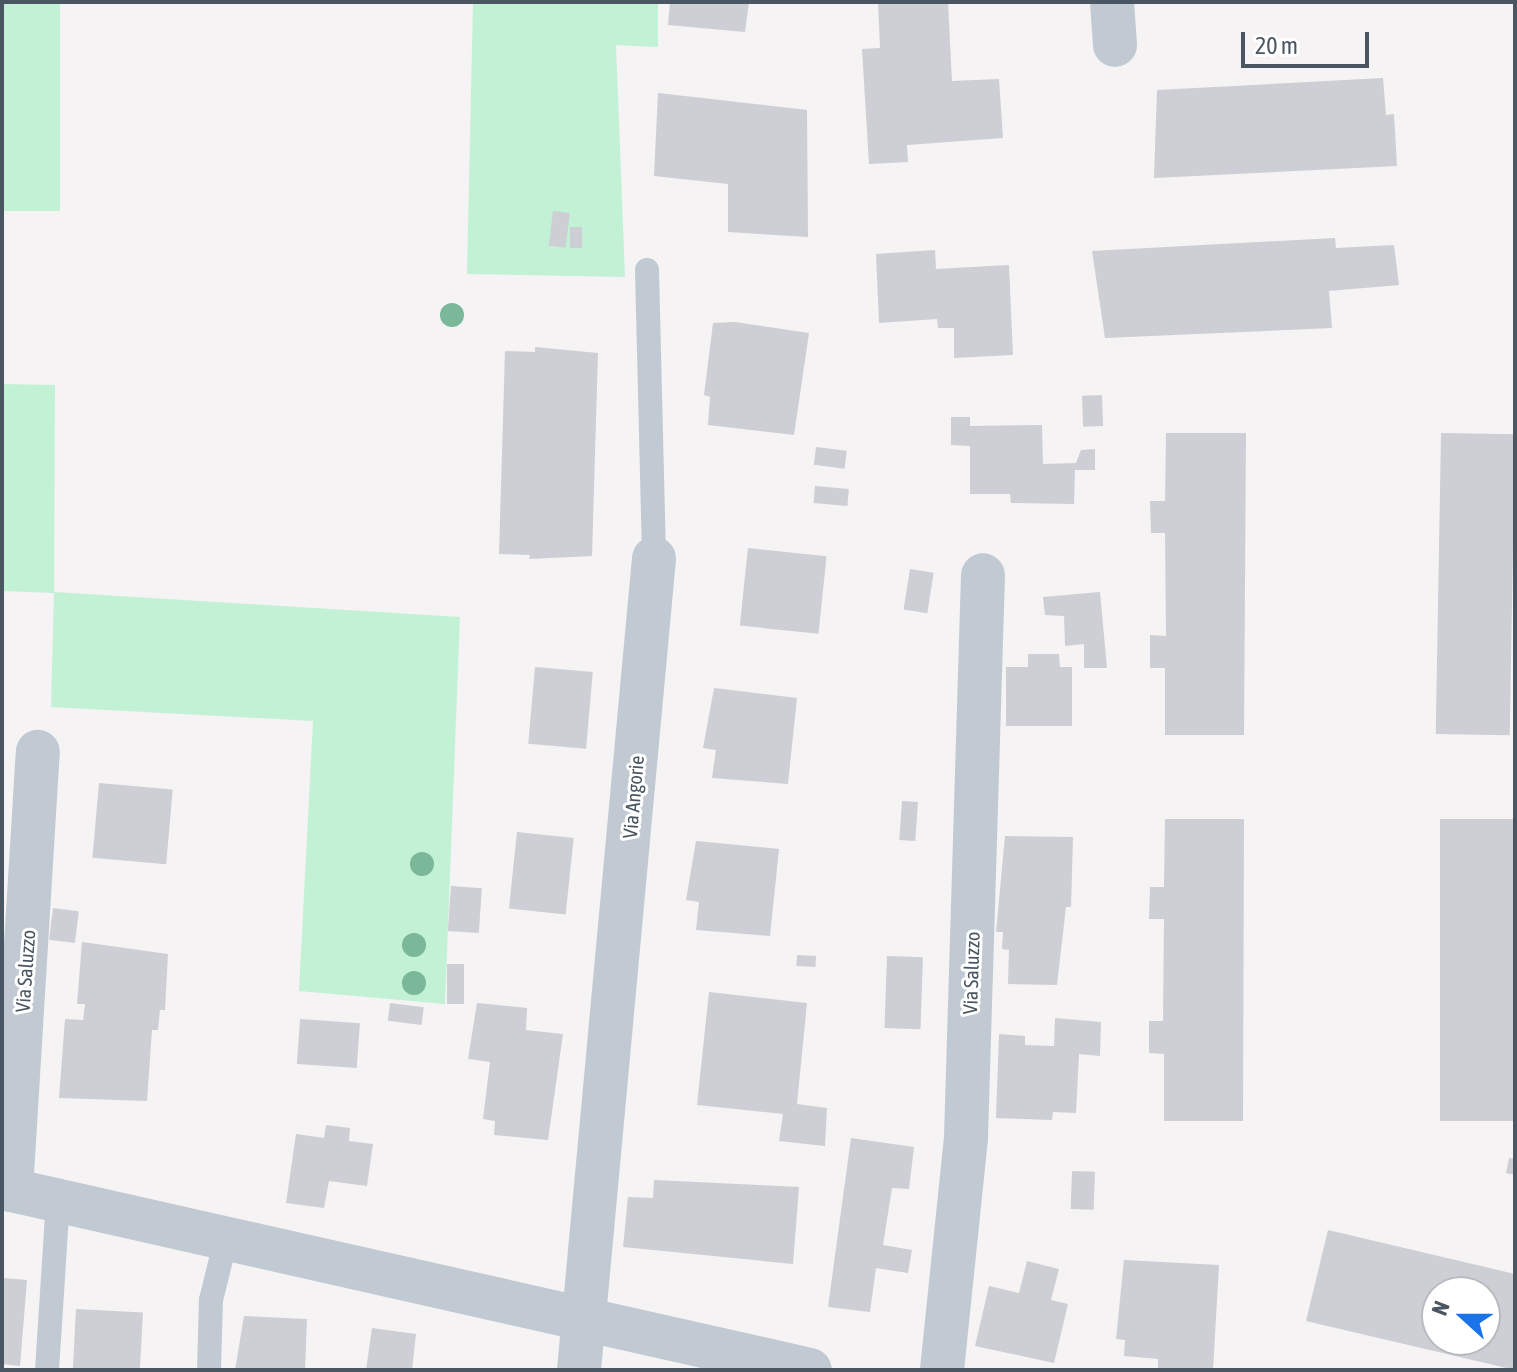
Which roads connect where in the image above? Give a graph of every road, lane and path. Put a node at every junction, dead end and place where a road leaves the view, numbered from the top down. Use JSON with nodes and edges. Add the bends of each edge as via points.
{"nodes":[{"id":1,"x":1112,"y":2,"type":"edge"},
{"id":2,"x":1115,"y":45,"type":"dead end"},
{"id":3,"x":647,"y":270,"type":"dead end"},
{"id":4,"x":654,"y":558,"type":"joint"},
{"id":5,"x":983,"y":575,"type":"dead end"},
{"id":6,"x":38,"y":752,"type":"dead end"},
{"id":7,"x":6,"y":1189,"type":"edge"},
{"id":8,"x":58,"y":1201,"type":"junction"},
{"id":9,"x":226,"y":1239,"type":"junction"},
{"id":10,"x":586,"y":1323,"type":"junction"},
{"id":11,"x":47,"y":1370,"type":"edge"},
{"id":12,"x":209,"y":1370,"type":"edge"},
{"id":13,"x":579,"y":1370,"type":"edge"},
{"id":14,"x":810,"y":1370,"type":"edge"},
{"id":15,"x":942,"y":1370,"type":"edge"}],
"edges":[{"from":1,"to":2,"type":"street"},
{"from":3,"to":4,"type":"lane","name":"Via Angorie"},
{"from":4,"to":10,"type":"street","name":"Via Angorie"},
{"from":5,"to":15,"type":"street","name":"Via Saluzzo","via":[[966,1137]]},
{"from":6,"to":7,"type":"street","name":"Via Saluzzo"},
{"from":7,"to":8,"type":"street","name":"Via Saluzzo"},
{"from":8,"to":9,"type":"street","name":"Via Saluzzo"},
{"from":8,"to":11,"type":"lane"},
{"from":9,"to":10,"type":"street","name":"Via Saluzzo"},
{"from":9,"to":12,"type":"lane","via":[[211,1300]]},
{"from":10,"to":13,"type":"street"},
{"from":10,"to":14,"type":"street","name":"Via Saluzzo"}]}
